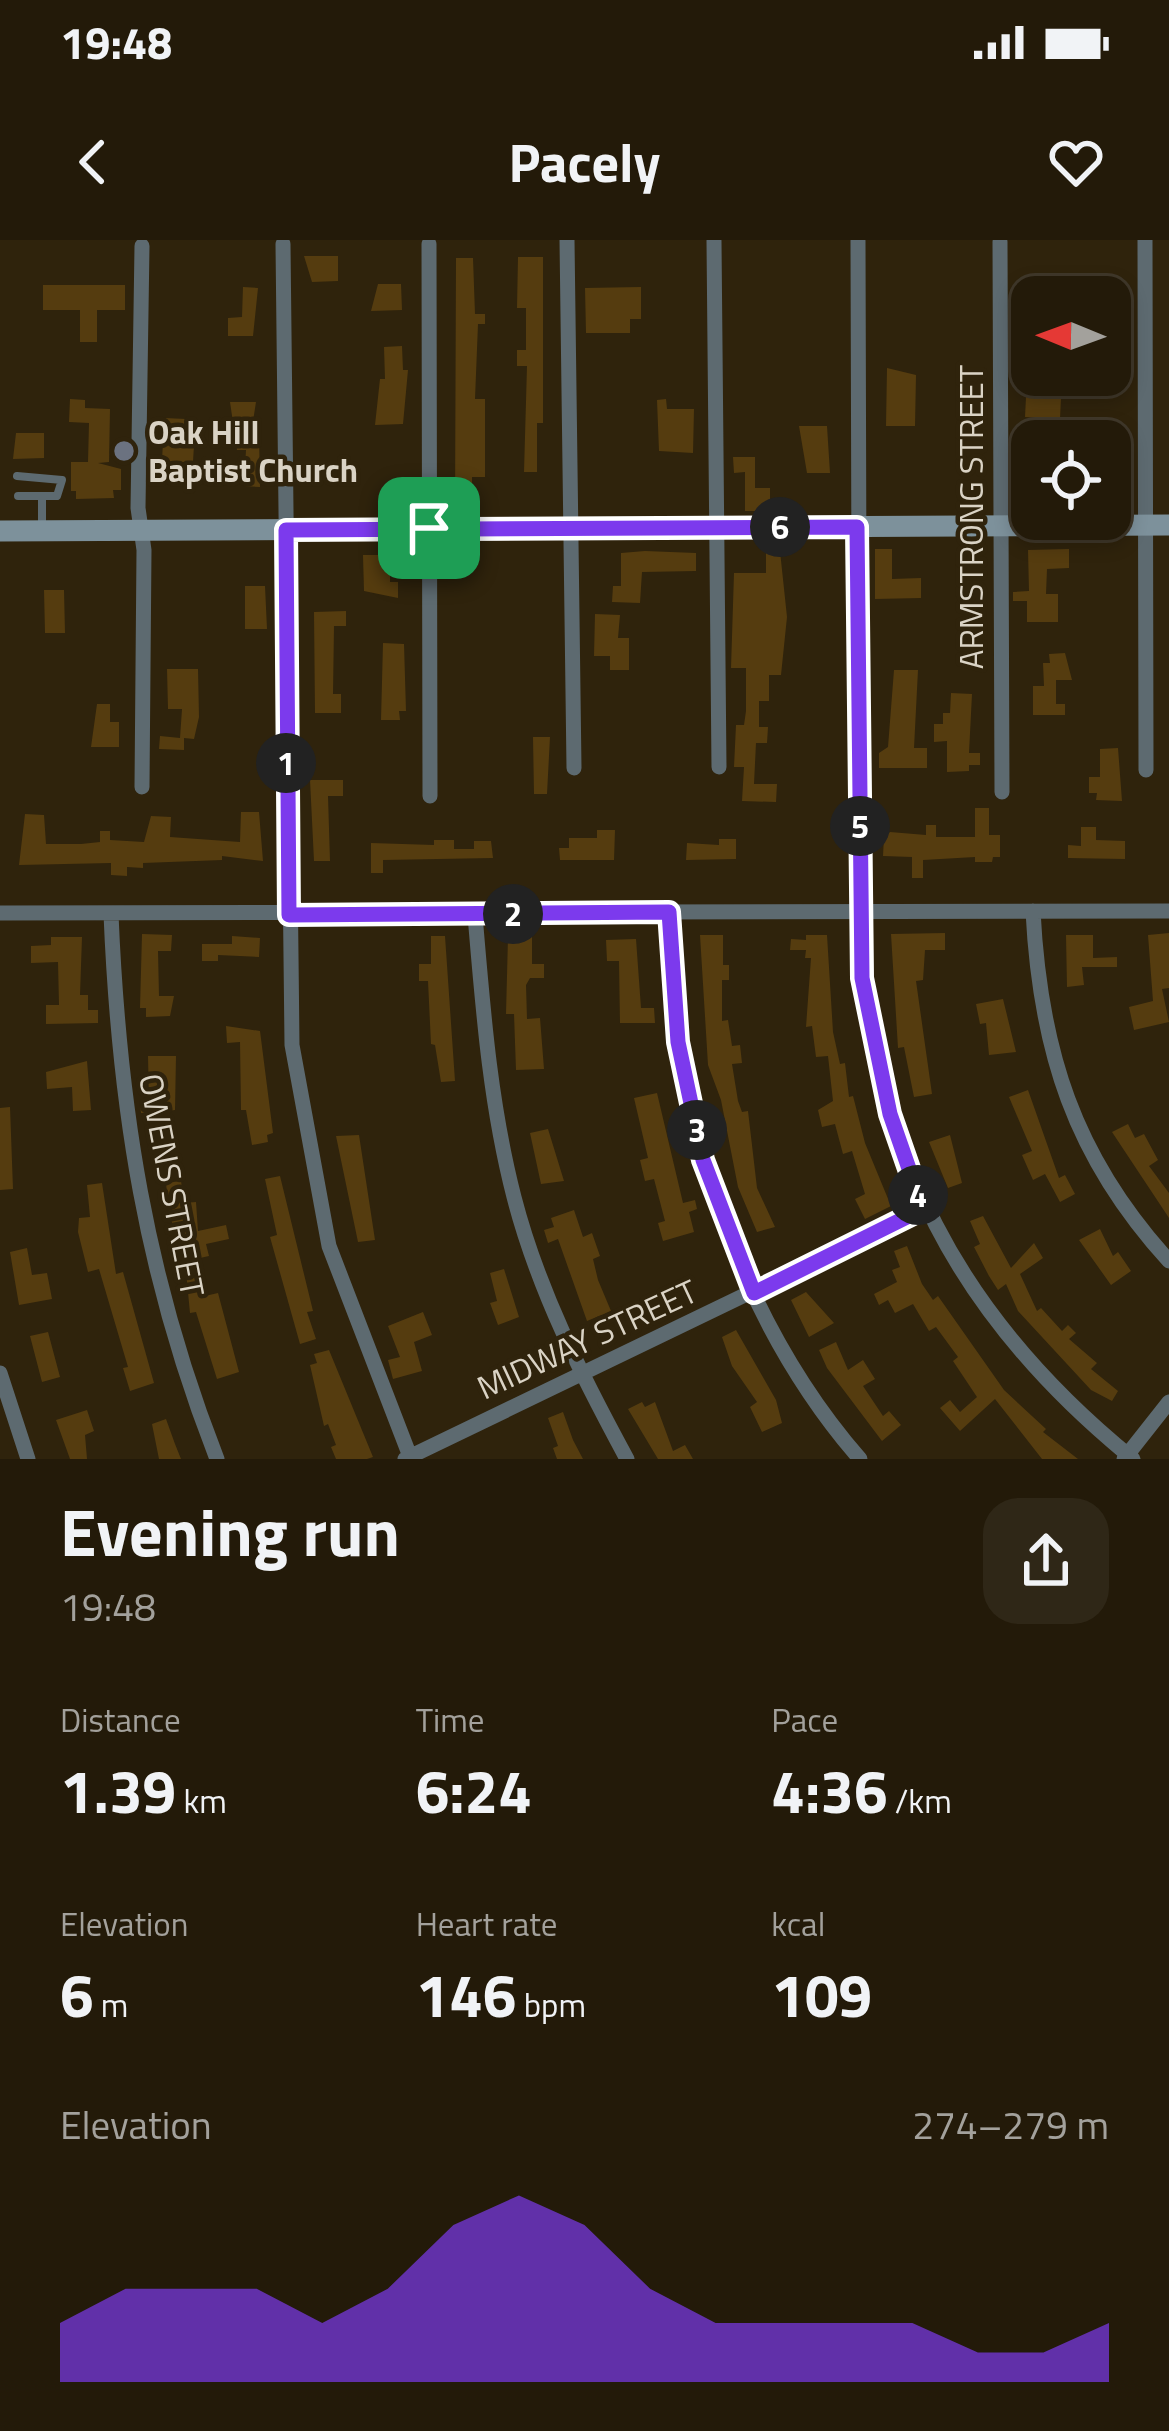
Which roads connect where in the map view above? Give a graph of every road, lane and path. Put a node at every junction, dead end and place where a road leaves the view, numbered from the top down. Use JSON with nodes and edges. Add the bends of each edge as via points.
{"nodes":[{"id":1,"x":568,"y":240,"type":"edge"},
{"id":2,"x":1145,"y":240,"type":"edge"},
{"id":3,"x":715,"y":241,"type":"edge"},
{"id":4,"x":858,"y":241,"type":"edge"},
{"id":5,"x":1000,"y":242,"type":"edge"},
{"id":6,"x":283,"y":244,"type":"dead end"},
{"id":7,"x":429,"y":244,"type":"dead end"},
{"id":8,"x":142,"y":246,"type":"dead end"},
{"id":9,"x":16,"y":476,"type":"dead end"},
{"id":10,"x":18,"y":496,"type":"dead end"},
{"id":11,"x":42,"y":496,"type":"junction"},
{"id":12,"x":1145,"y":524,"type":"junction"},
{"id":13,"x":1169,"y":525,"type":"edge"},
{"id":14,"x":1001,"y":526,"type":"junction"},
{"id":15,"x":572,"y":527,"type":"junction"},
{"id":16,"x":716,"y":527,"type":"junction"},
{"id":17,"x":857,"y":527,"type":"junction"},
{"id":18,"x":429,"y":528,"type":"junction"},
{"id":19,"x":141,"y":529,"type":"junction"},
{"id":20,"x":0,"y":530,"type":"edge"},
{"id":21,"x":43,"y":530,"type":"junction"},
{"id":22,"x":286,"y":530,"type":"junction"},
{"id":23,"x":719,"y":767,"type":"dead end"},
{"id":24,"x":574,"y":768,"type":"dead end"},
{"id":25,"x":1146,"y":770,"type":"dead end"},
{"id":26,"x":142,"y":788,"type":"dead end"},
{"id":27,"x":1002,"y":793,"type":"dead end"},
{"id":28,"x":430,"y":796,"type":"dead end"},
{"id":29,"x":860,"y":911,"type":"junction"},
{"id":30,"x":1033,"y":911,"type":"junction"},
{"id":31,"x":1169,"y":911,"type":"edge"},
{"id":32,"x":669,"y":912,"type":"junction"},
{"id":33,"x":0,"y":914,"type":"edge"},
{"id":34,"x":111,"y":914,"type":"junction"},
{"id":35,"x":289,"y":915,"type":"junction"},
{"id":36,"x":475,"y":915,"type":"junction"},
{"id":37,"x":923,"y":1209,"type":"junction"},
{"id":38,"x":1169,"y":1261,"type":"edge"},
{"id":39,"x":754,"y":1293,"type":"junction"},
{"id":40,"x":0,"y":1373,"type":"edge"},
{"id":41,"x":581,"y":1374,"type":"junction"},
{"id":42,"x":1169,"y":1402,"type":"edge"},
{"id":43,"x":1128,"y":1457,"type":"edge"},
{"id":44,"x":409,"y":1458,"type":"edge"},
{"id":45,"x":28,"y":1459,"type":"edge"},
{"id":46,"x":217,"y":1459,"type":"edge"},
{"id":47,"x":627,"y":1459,"type":"edge"},
{"id":48,"x":860,"y":1459,"type":"edge"}],
"edges":[{"from":1,"to":15,"type":"street"},
{"from":2,"to":12,"type":"street"},
{"from":3,"to":16,"type":"street"},
{"from":4,"to":17,"type":"street"},
{"from":5,"to":14,"type":"street","name":"ARMSTRONG STREET"},
{"from":6,"to":22,"type":"street"},
{"from":7,"to":18,"type":"street"},
{"from":8,"to":19,"type":"street"},
{"from":9,"to":11,"type":"lane","via":[[60,477],[61,493]]},
{"from":10,"to":11,"type":"lane"},
{"from":11,"to":21,"type":"lane"},
{"from":12,"to":13,"type":"main road"},
{"from":12,"to":14,"type":"main road"},
{"from":12,"to":25,"type":"street"},
{"from":14,"to":17,"type":"main road"},
{"from":14,"to":27,"type":"street","name":"ARMSTRONG STREET"},
{"from":15,"to":16,"type":"main road"},
{"from":15,"to":18,"type":"main road"},
{"from":15,"to":24,"type":"street"},
{"from":16,"to":17,"type":"main road"},
{"from":16,"to":23,"type":"street"},
{"from":17,"to":29,"type":"street"},
{"from":18,"to":22,"type":"main road"},
{"from":18,"to":28,"type":"street"},
{"from":19,"to":21,"type":"main road"},
{"from":19,"to":22,"type":"main road"},
{"from":19,"to":26,"type":"street"},
{"from":20,"to":21,"type":"main road"},
{"from":22,"to":35,"type":"street"},
{"from":29,"to":30,"type":"street"},
{"from":29,"to":32,"type":"street"},
{"from":29,"to":37,"type":"street","via":[[868,1019]]},
{"from":30,"to":31,"type":"street"},
{"from":30,"to":38,"type":"street","via":[[1049,1050],[1076,1125],[1116,1196]]},
{"from":32,"to":36,"type":"street"},
{"from":32,"to":39,"type":"street","via":[[678,1042],[703,1160]]},
{"from":33,"to":34,"type":"street"},
{"from":34,"to":35,"type":"street"},
{"from":34,"to":46,"type":"street","name":"OWENS STREET","via":[[118,1058],[141,1218]]},
{"from":35,"to":36,"type":"street"},
{"from":35,"to":44,"type":"street","via":[[292,1045],[328,1246]]},
{"from":36,"to":41,"type":"street","via":[[484,1046],[514,1198]]},
{"from":37,"to":39,"type":"street","name":"MIDWAY STREET"},
{"from":37,"to":43,"type":"street","via":[[964,1280],[1022,1353]]},
{"from":39,"to":41,"type":"street","name":"MIDWAY STREET"},
{"from":39,"to":48,"type":"street"},
{"from":40,"to":45,"type":"street"},
{"from":41,"to":44,"type":"street","name":"MIDWAY STREET"},
{"from":41,"to":47,"type":"street"},
{"from":42,"to":43,"type":"street"}]}
